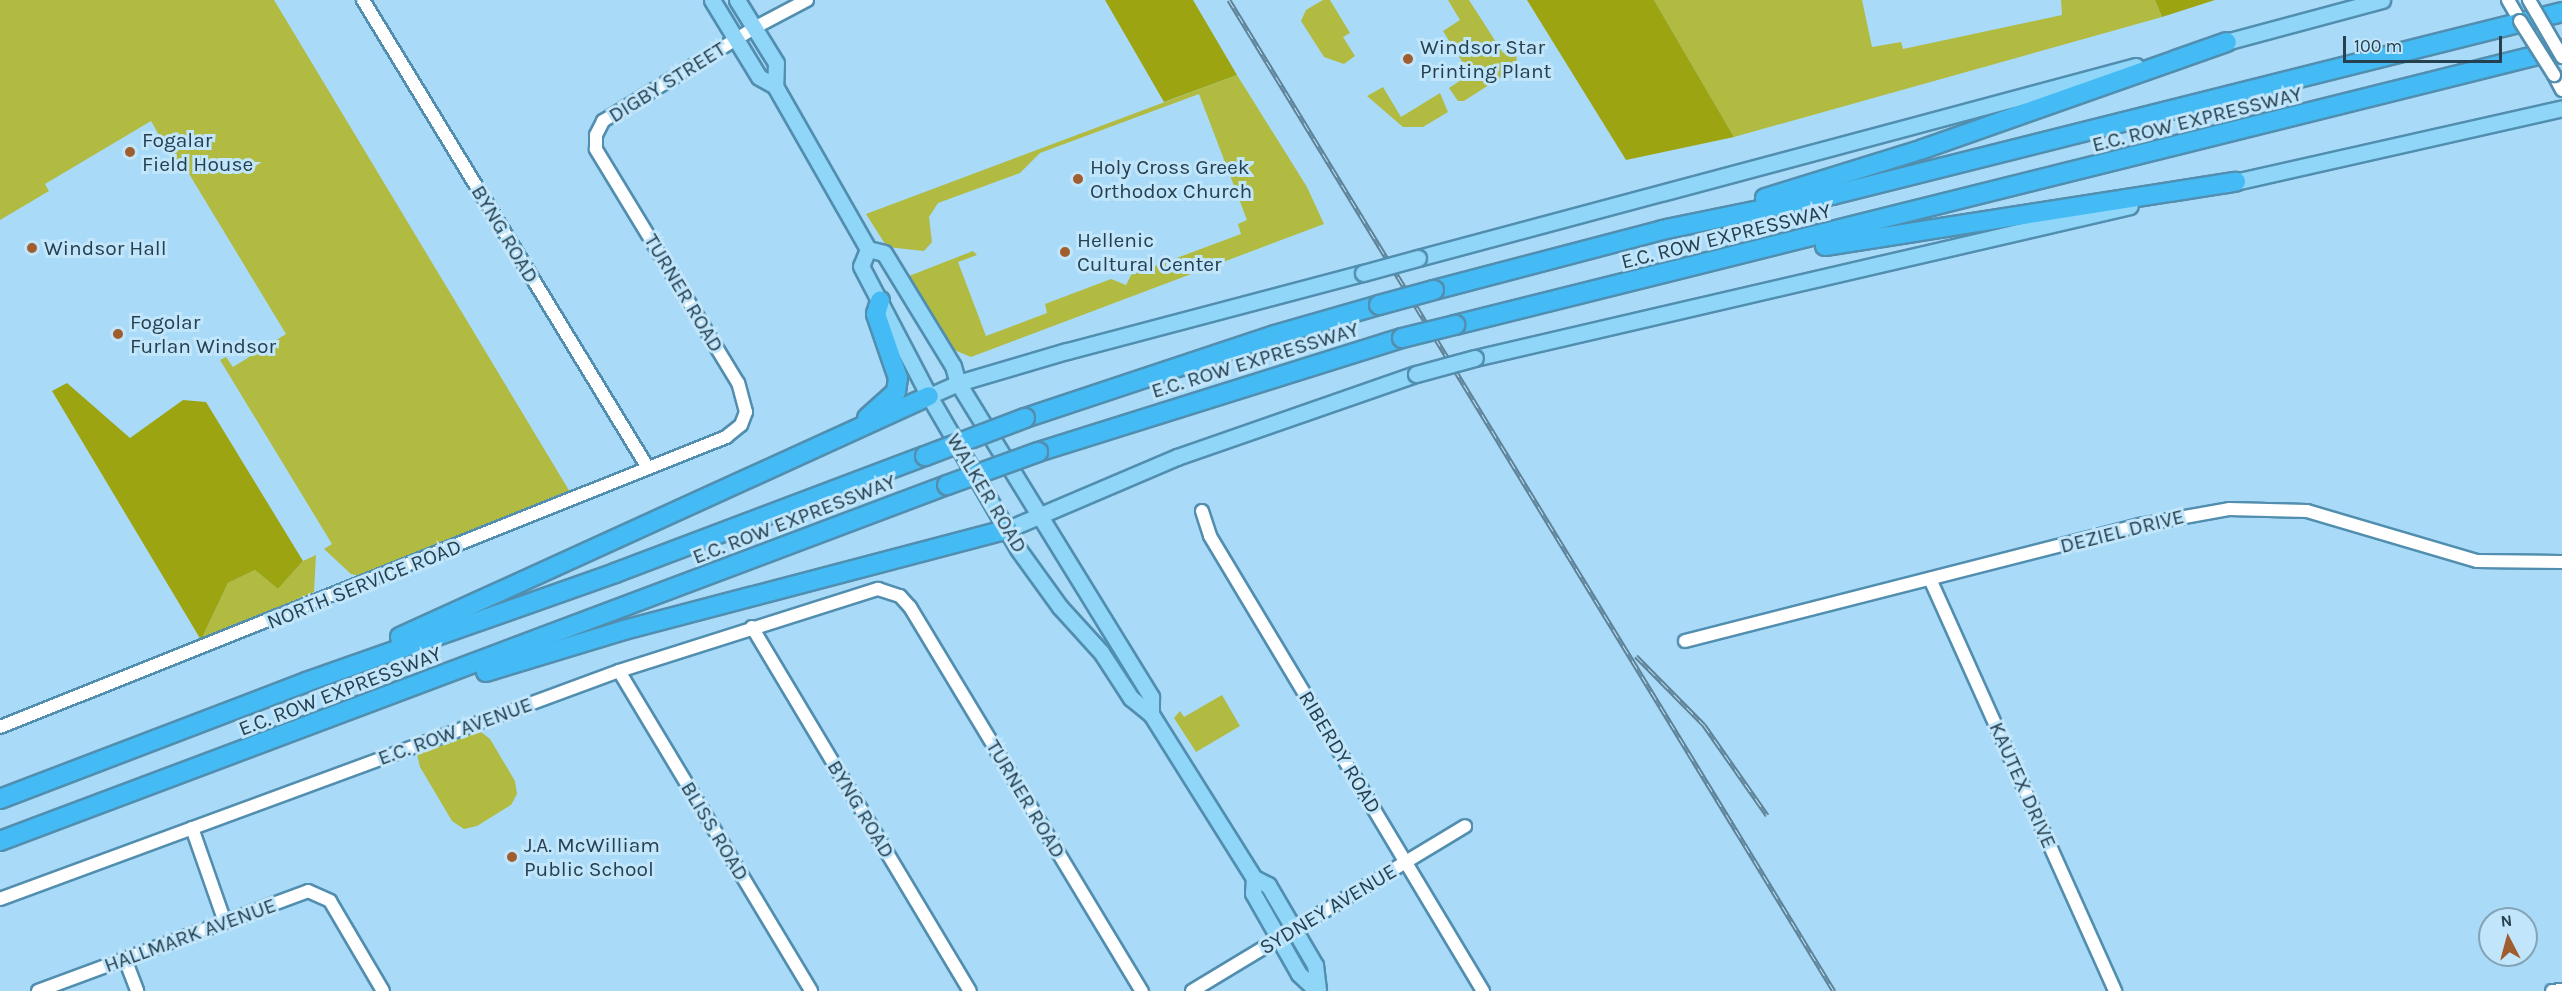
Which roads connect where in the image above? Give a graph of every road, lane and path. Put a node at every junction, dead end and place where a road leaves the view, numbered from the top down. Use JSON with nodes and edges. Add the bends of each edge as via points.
{"nodes":[{"id":1,"x":363,"y":0,"type":"edge"},
{"id":2,"x":712,"y":0,"type":"edge"},
{"id":3,"x":737,"y":0,"type":"edge"},
{"id":4,"x":807,"y":0,"type":"edge"},
{"id":5,"x":2382,"y":0,"type":"edge"},
{"id":6,"x":2529,"y":0,"type":"edge"},
{"id":7,"x":2508,"y":1,"type":"edge"},
{"id":8,"x":2562,"y":12,"type":"edge"},
{"id":9,"x":754,"y":28,"type":"junction"},
{"id":10,"x":735,"y":39,"type":"junction"},
{"id":11,"x":2227,"y":42,"type":"junction"},
{"id":12,"x":2562,"y":49,"type":"edge"},
{"id":13,"x":2562,"y":57,"type":"edge"},
{"id":14,"x":775,"y":86,"type":"junction"},
{"id":15,"x":2562,"y":90,"type":"edge"},
{"id":16,"x":2562,"y":108,"type":"edge"},
{"id":17,"x":596,"y":149,"type":"joint"},
{"id":18,"x":2236,"y":182,"type":"junction"},
{"id":19,"x":1662,"y":230,"type":"junction"},
{"id":20,"x":868,"y":249,"type":"junction"},
{"id":21,"x":1719,"y":262,"type":"junction"},
{"id":22,"x":880,"y":302,"type":"junction"},
{"id":23,"x":958,"y":383,"type":"junction"},
{"id":24,"x":929,"y":396,"type":"junction"},
{"id":25,"x":726,"y":437,"type":"joint"},
{"id":26,"x":818,"y":448,"type":"junction"},
{"id":27,"x":648,"y":468,"type":"junction"},
{"id":28,"x":1202,"y":511,"type":"dead end"},
{"id":29,"x":1041,"y":515,"type":"junction"},
{"id":30,"x":1008,"y":529,"type":"junction"},
{"id":31,"x":2562,"y":562,"type":"edge"},
{"id":32,"x":1930,"y":579,"type":"junction"},
{"id":33,"x":910,"y":607,"type":"joint"},
{"id":34,"x":752,"y":627,"type":"junction"},
{"id":35,"x":1685,"y":641,"type":"dead end"},
{"id":36,"x":620,"y":671,"type":"junction"},
{"id":37,"x":306,"y":682,"type":"junction"},
{"id":38,"x":374,"y":702,"type":"junction"},
{"id":39,"x":1151,"y":714,"type":"junction"},
{"id":40,"x":0,"y":727,"type":"edge"},
{"id":41,"x":0,"y":799,"type":"edge"},
{"id":42,"x":1465,"y":826,"type":"dead end"},
{"id":43,"x":192,"y":828,"type":"junction"},
{"id":44,"x":0,"y":841,"type":"edge"},
{"id":45,"x":1406,"y":862,"type":"junction"},
{"id":46,"x":1254,"y":878,"type":"junction"},
{"id":47,"x":0,"y":899,"type":"edge"},
{"id":48,"x":225,"y":922,"type":"junction"},
{"id":49,"x":1294,"y":929,"type":"junction"},
{"id":50,"x":1278,"y":939,"type":"junction"},
{"id":51,"x":125,"y":959,"type":"junction"},
{"id":52,"x":2562,"y":990,"type":"edge"},
{"id":53,"x":38,"y":991,"type":"edge"},
{"id":54,"x":137,"y":991,"type":"edge"},
{"id":55,"x":383,"y":991,"type":"edge"},
{"id":56,"x":811,"y":991,"type":"edge"},
{"id":57,"x":970,"y":991,"type":"edge"},
{"id":58,"x":1142,"y":991,"type":"edge"},
{"id":59,"x":1192,"y":991,"type":"edge"},
{"id":60,"x":1318,"y":991,"type":"edge"},
{"id":61,"x":1483,"y":991,"type":"edge"},
{"id":62,"x":2115,"y":991,"type":"edge"},
{"id":63,"x":2552,"y":991,"type":"edge"}],
"edges":[{"from":1,"to":27,"type":"street","name":"BYNG ROAD"},
{"from":2,"to":10,"type":"main road","name":"WALKER ROAD"},
{"from":3,"to":9,"type":"main road","name":"WALKER ROAD"},
{"from":4,"to":9,"type":"street"},
{"from":5,"to":11,"type":"main road"},
{"from":6,"to":13,"type":"street","bridge":true},
{"from":7,"to":15,"type":"street","bridge":true},
{"from":8,"to":19,"type":"highway","name":"E.C. ROW EXPRESSWAY","via":[[1832,195]]},
{"from":9,"to":10,"type":"street","name":"DIGBY STREET"},
{"from":9,"to":14,"type":"main road","name":"WALKER ROAD","via":[[776,63]]},
{"from":10,"to":14,"type":"main road","name":"WALKER ROAD","via":[[759,76]]},
{"from":10,"to":17,"type":"street","name":"DIGBY STREET","via":[[603,121],[596,135]]},
{"from":11,"to":19,"type":"highway","via":[[1923,149]]},
{"from":11,"to":23,"type":"main road","bridge":true},
{"from":12,"to":21,"type":"highway","name":"E.C. ROW EXPRESSWAY"},
{"from":14,"to":20,"type":"main road","name":"WALKER ROAD"},
{"from":16,"to":18,"type":"main road"},
{"from":17,"to":25,"type":"street","name":"TURNER ROAD","via":[[738,383],[746,412],[741,425]]},
{"from":18,"to":21,"type":"highway"},
{"from":18,"to":29,"type":"main road","bridge":true,"via":[[1416,374],[1177,457]]},
{"from":19,"to":37,"type":"highway","name":"E.C. ROW EXPRESSWAY","bridge":true,"via":[[1275,334],[1025,418],[615,573]]},
{"from":20,"to":22,"type":"main road","name":"WALKER ROAD","via":[[861,266]]},
{"from":20,"to":23,"type":"main road","name":"WALKER ROAD","via":[[884,254],[953,366]]},
{"from":21,"to":38,"type":"highway","name":"E.C. ROW EXPRESSWAY","bridge":true,"via":[[1402,338],[1038,452]]},
{"from":22,"to":24,"type":"main road","name":"WALKER ROAD"},
{"from":22,"to":26,"type":"highway","via":[[876,314],[896,368],[896,392],[879,411]]},
{"from":23,"to":24,"type":"main road"},
{"from":23,"to":29,"type":"main road","name":"WALKER ROAD"},
{"from":24,"to":26,"type":"highway"},
{"from":24,"to":30,"type":"main road","name":"WALKER ROAD"},
{"from":25,"to":27,"type":"street","name":"NORTH SERVICE ROAD"},
{"from":26,"to":37,"type":"highway"},
{"from":27,"to":40,"type":"street","name":"NORTH SERVICE ROAD"},
{"from":28,"to":45,"type":"street","name":"RIBERDY ROAD","via":[[1210,536]]},
{"from":29,"to":30,"type":"main road"},
{"from":29,"to":39,"type":"main road","name":"WALKER ROAD","via":[[1151,697]]},
{"from":30,"to":38,"type":"highway","via":[[624,630]]},
{"from":30,"to":39,"type":"main road","name":"WALKER ROAD","via":[[1060,607],[1101,652],[1131,698]]},
{"from":31,"to":32,"type":"street","name":"DEZIEL DRIVE","via":[[2477,561],[2307,511],[2229,509],[2140,525]]},
{"from":32,"to":35,"type":"street","name":"DEZIEL DRIVE"},
{"from":32,"to":62,"type":"street","name":"KAUTEX DRIVE"},
{"from":33,"to":34,"type":"street","name":"E.C. ROW AVENUE","via":[[900,596],[878,589]]},
{"from":33,"to":58,"type":"street","name":"TURNER ROAD"},
{"from":34,"to":36,"type":"street","name":"E.C. ROW AVENUE"},
{"from":34,"to":57,"type":"street","name":"BYNG ROAD"},
{"from":36,"to":43,"type":"street","name":"E.C. ROW AVENUE"},
{"from":36,"to":56,"type":"street","name":"BLISS ROAD"},
{"from":37,"to":41,"type":"highway","name":"E.C. ROW EXPRESSWAY"},
{"from":38,"to":44,"type":"highway","name":"E.C. ROW EXPRESSWAY"},
{"from":39,"to":46,"type":"main road","name":"WALKER ROAD"},
{"from":42,"to":45,"type":"street","name":"SYDNEY AVENUE"},
{"from":43,"to":47,"type":"street","name":"E.C. ROW AVENUE"},
{"from":43,"to":48,"type":"street"},
{"from":45,"to":49,"type":"street","name":"SYDNEY AVENUE"},
{"from":45,"to":61,"type":"street","name":"RIBERDY ROAD"},
{"from":46,"to":49,"type":"main road","name":"WALKER ROAD","via":[[1268,885]]},
{"from":46,"to":50,"type":"main road","name":"WALKER ROAD","via":[[1253,893]]},
{"from":48,"to":51,"type":"street","name":"HALLMARK AVENUE"},
{"from":48,"to":55,"type":"street","name":"HALLMARK AVENUE","via":[[308,891],[330,901]]},
{"from":49,"to":50,"type":"street","name":"SYDNEY AVENUE"},
{"from":49,"to":60,"type":"main road","name":"WALKER ROAD","via":[[1315,965]]},
{"from":50,"to":59,"type":"street","name":"SYDNEY AVENUE"},
{"from":50,"to":60,"type":"main road","name":"WALKER ROAD","via":[[1299,974]]},
{"from":51,"to":53,"type":"street","name":"HALLMARK AVENUE"},
{"from":51,"to":54,"type":"street"},
{"from":52,"to":63,"type":"street"}]}
